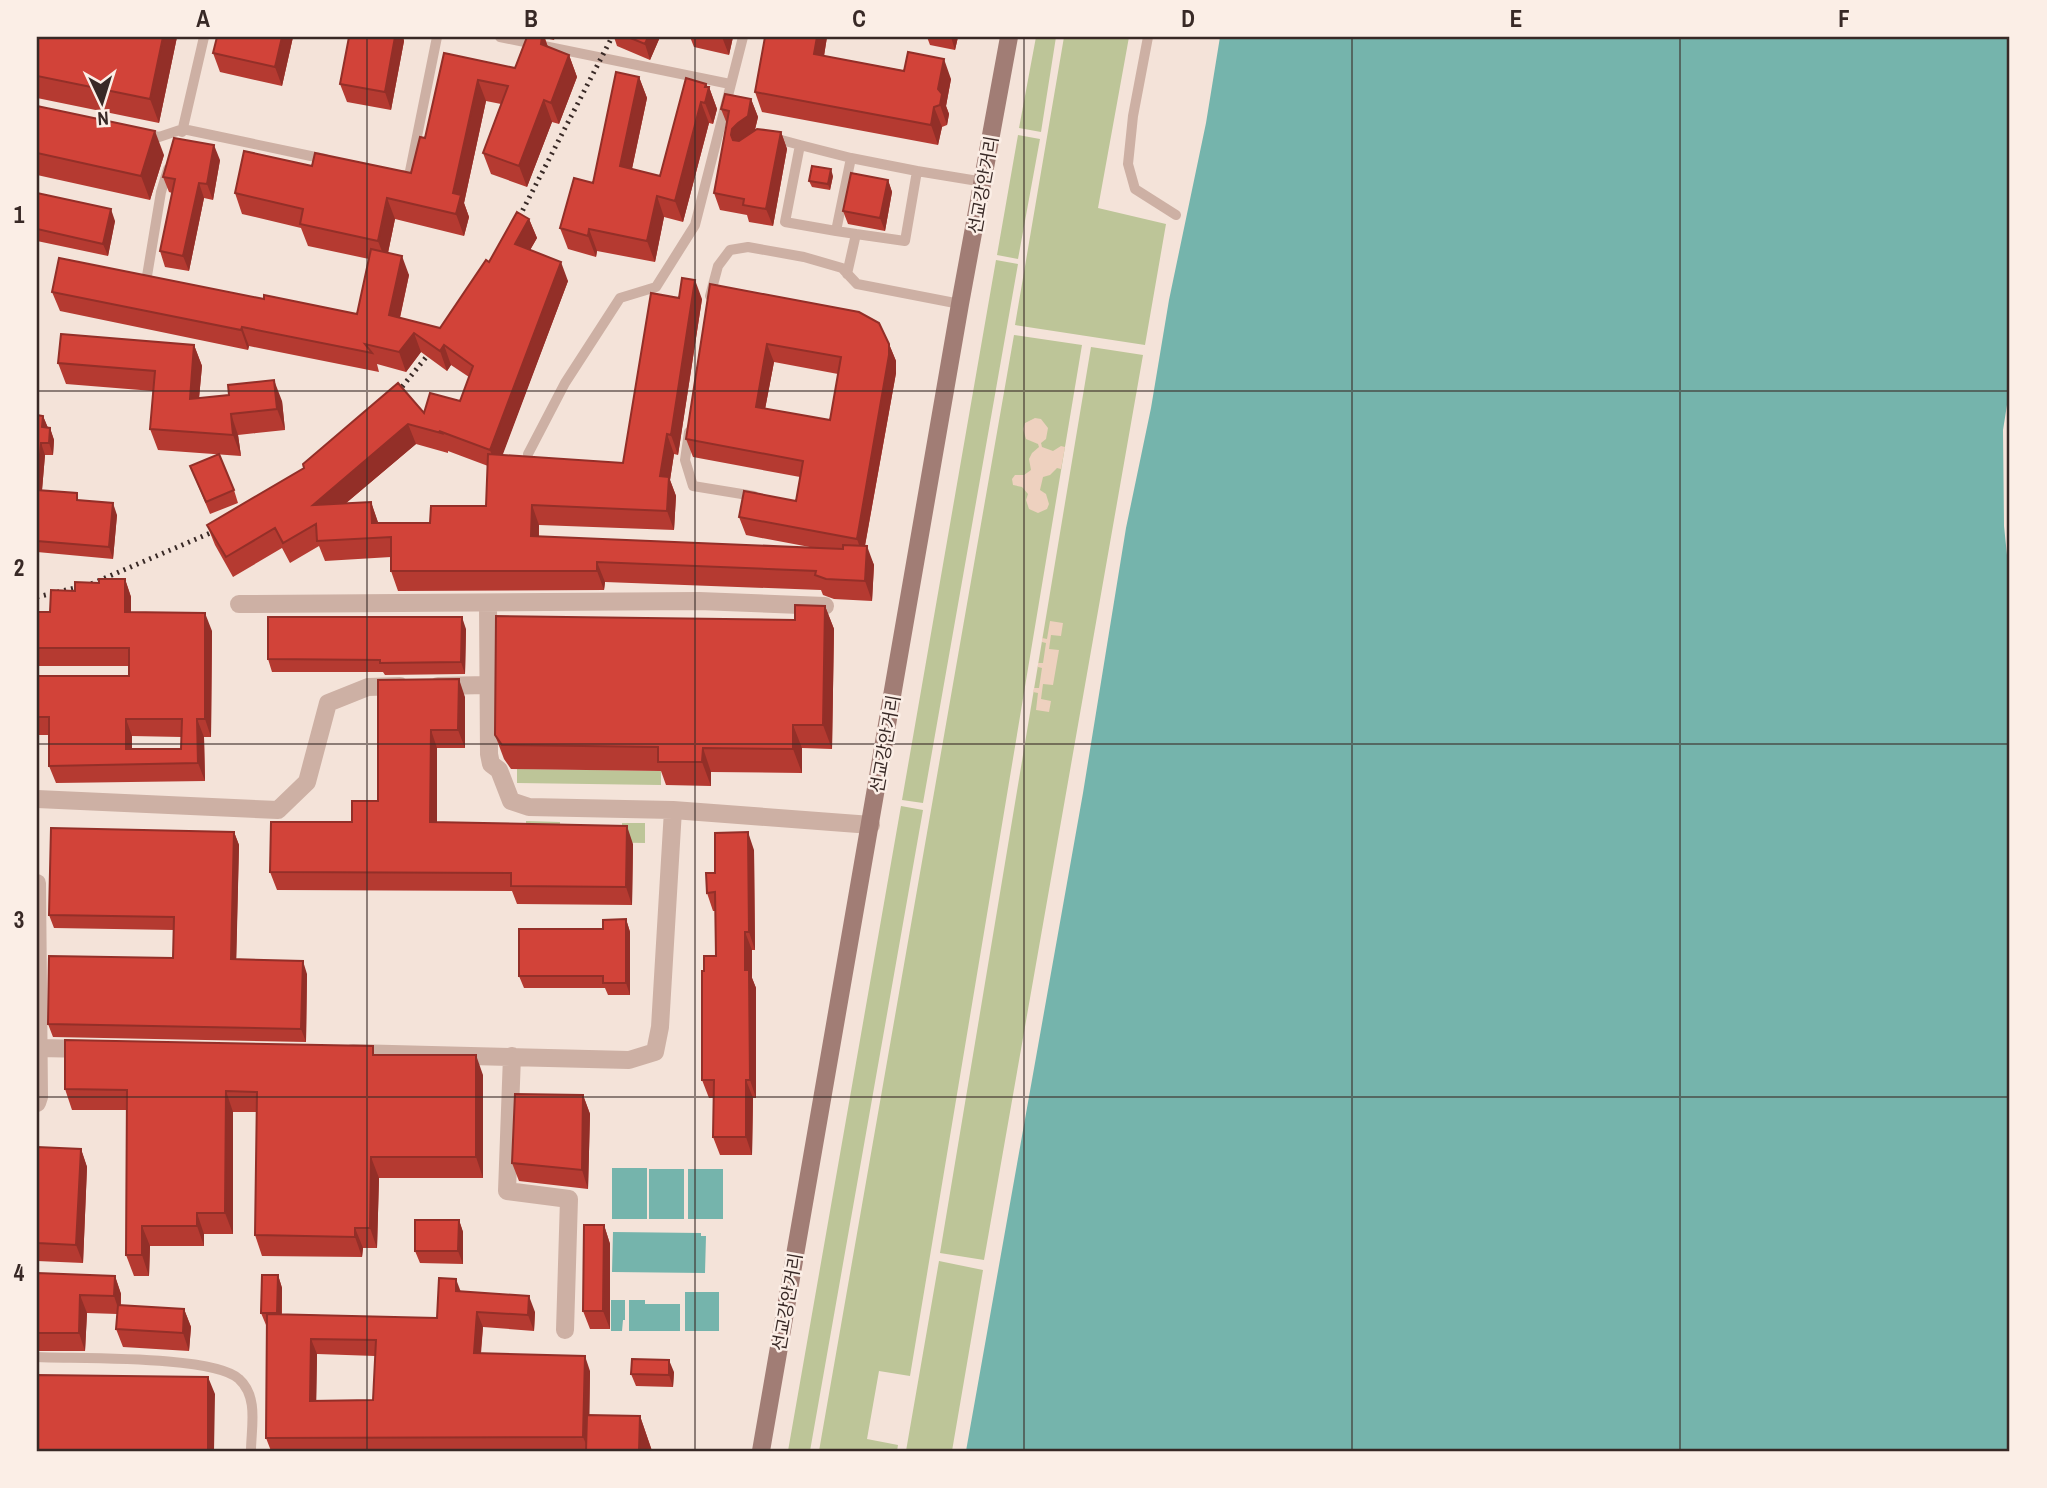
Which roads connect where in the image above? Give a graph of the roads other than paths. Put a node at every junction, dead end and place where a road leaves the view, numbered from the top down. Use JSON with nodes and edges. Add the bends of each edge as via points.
{"nodes":[{"id":1,"x":204,"y":37,"type":"edge"},
{"id":2,"x":438,"y":37,"type":"edge"},
{"id":3,"x":500,"y":37,"type":"edge"},
{"id":4,"x":743,"y":37,"type":"edge"},
{"id":5,"x":1009,"y":37,"type":"edge"},
{"id":6,"x":1148,"y":37,"type":"edge"},
{"id":7,"x":730,"y":84,"type":"junction"},
{"id":8,"x":183,"y":129,"type":"junction"},
{"id":9,"x":132,"y":131,"type":"edge"},
{"id":10,"x":765,"y":138,"type":"edge"},
{"id":11,"x":178,"y":141,"type":"edge"},
{"id":12,"x":800,"y":145,"type":"junction"},
{"id":13,"x":172,"y":153,"type":"edge"},
{"id":14,"x":851,"y":158,"type":"junction"},
{"id":15,"x":342,"y":162,"type":"edge"},
{"id":16,"x":917,"y":171,"type":"junction"},
{"id":17,"x":396,"y":174,"type":"edge"},
{"id":18,"x":984,"y":182,"type":"junction"},
{"id":19,"x":1176,"y":215,"type":"dead end"},
{"id":20,"x":836,"y":231,"type":"junction"},
{"id":21,"x":856,"y":234,"type":"junction"},
{"id":22,"x":847,"y":274,"type":"junction"},
{"id":23,"x":146,"y":282,"type":"edge"},
{"id":24,"x":709,"y":303,"type":"edge"},
{"id":25,"x":960,"y":304,"type":"junction"},
{"id":26,"x":691,"y":421,"type":"edge"},
{"id":27,"x":528,"y":454,"type":"edge"},
{"id":28,"x":770,"y":498,"type":"edge"},
{"id":29,"x":488,"y":603,"type":"junction"},
{"id":30,"x":239,"y":604,"type":"dead end"},
{"id":31,"x":825,"y":606,"type":"edge"},
{"id":32,"x":488,"y":685,"type":"junction"},
{"id":33,"x":37,"y":799,"type":"edge"},
{"id":34,"x":673,"y":810,"type":"junction"},
{"id":35,"x":871,"y":825,"type":"junction"},
{"id":36,"x":37,"y":883,"type":"edge"},
{"id":37,"x":40,"y":1048,"type":"junction"},
{"id":38,"x":109,"y":1049,"type":"edge"},
{"id":39,"x":331,"y":1053,"type":"edge"},
{"id":40,"x":512,"y":1056,"type":"junction"},
{"id":41,"x":37,"y":1103,"type":"edge"},
{"id":42,"x":565,"y":1330,"type":"dead end"},
{"id":43,"x":37,"y":1357,"type":"edge"},
{"id":44,"x":250,"y":1451,"type":"edge"},
{"id":45,"x":761,"y":1451,"type":"edge"}],
"edges":[{"from":1,"to":8,"type":"lane"},
{"from":2,"to":17,"type":"lane","via":[[409,176]]},
{"from":3,"to":7,"type":"lane"},
{"from":4,"to":7,"type":"lane"},
{"from":5,"to":18,"type":"main road","name":"선교강안거리"},
{"from":6,"to":19,"type":"lane","via":[[1128,164],[1135,189]]},
{"from":7,"to":27,"type":"lane","via":[[695,225],[656,286],[620,298],[565,383]]},
{"from":8,"to":9,"type":"lane","via":[[159,137]]},
{"from":8,"to":11,"type":"lane"},
{"from":8,"to":15,"type":"lane"},
{"from":10,"to":12,"type":"lane"},
{"from":12,"to":14,"type":"lane"},
{"from":12,"to":20,"type":"lane","via":[[785,222]]},
{"from":13,"to":23,"type":"lane"},
{"from":14,"to":16,"type":"lane"},
{"from":14,"to":20,"type":"lane"},
{"from":16,"to":18,"type":"lane"},
{"from":16,"to":21,"type":"lane","via":[[905,241]]},
{"from":18,"to":25,"type":"main road","name":"선교강안거리"},
{"from":20,"to":21,"type":"lane"},
{"from":21,"to":22,"type":"lane"},
{"from":22,"to":24,"type":"lane","via":[[842,268],[804,257],[748,247],[730,250],[718,266]]},
{"from":22,"to":25,"type":"lane","via":[[857,284]]},
{"from":25,"to":35,"type":"main road","name":"선교강안거리"},
{"from":26,"to":28,"type":"lane","via":[[685,460],[693,486]]},
{"from":29,"to":30,"type":"street"},
{"from":29,"to":31,"type":"street","via":[[699,601]]},
{"from":29,"to":32,"type":"street"},
{"from":32,"to":33,"type":"street","via":[[368,687],[328,703],[307,782],[278,810]]},
{"from":32,"to":34,"type":"street","via":[[491,764],[499,771],[511,801],[529,807]]},
{"from":34,"to":35,"type":"street"},
{"from":34,"to":40,"type":"street","via":[[655,1052],[629,1060]]},
{"from":35,"to":45,"type":"main road","name":"선교강안거리"},
{"from":36,"to":37,"type":"street"},
{"from":37,"to":38,"type":"street"},
{"from":37,"to":41,"type":"street"},
{"from":39,"to":40,"type":"street"},
{"from":40,"to":42,"type":"street","via":[[507,1191],[569,1199]]},
{"from":43,"to":44,"type":"lane","via":[[210,1366],[239,1379],[252,1400]]}]}
